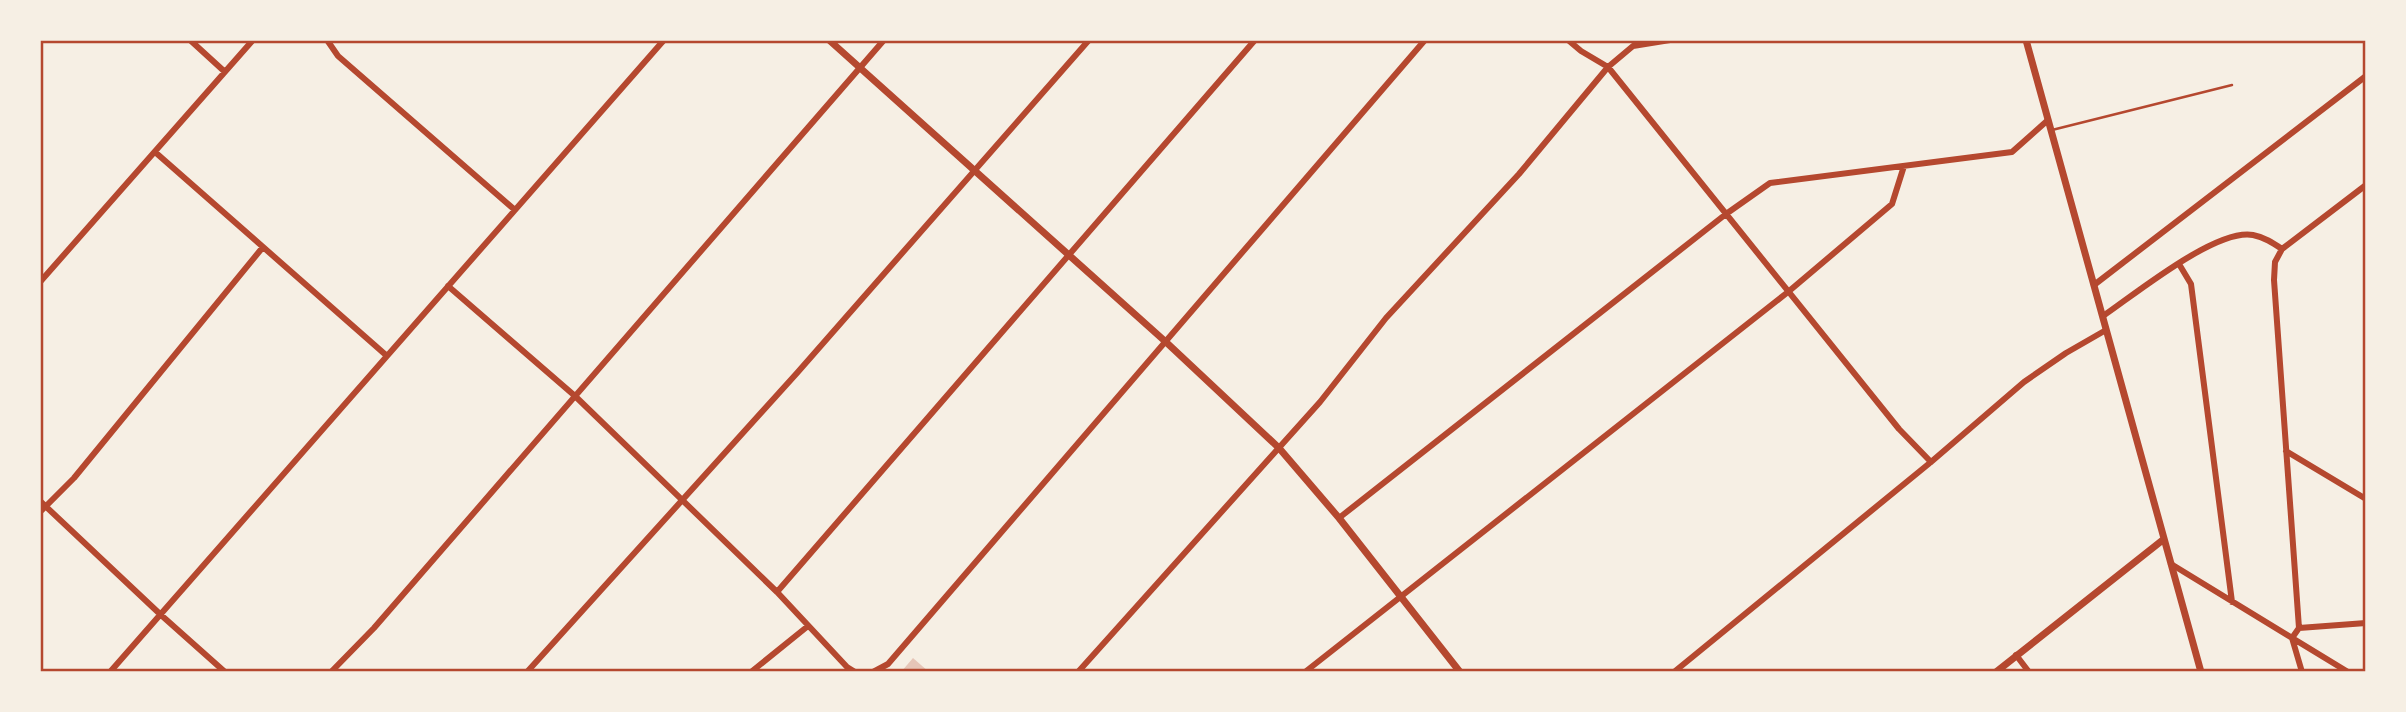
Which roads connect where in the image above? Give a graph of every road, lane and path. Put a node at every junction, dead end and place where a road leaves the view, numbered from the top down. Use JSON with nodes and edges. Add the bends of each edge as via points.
{"nodes":[{"id":1,"x":190,"y":40,"type":"edge"},
{"id":2,"x":253,"y":40,"type":"edge"},
{"id":3,"x":327,"y":40,"type":"edge"},
{"id":4,"x":664,"y":40,"type":"edge"},
{"id":5,"x":829,"y":40,"type":"edge"},
{"id":6,"x":884,"y":40,"type":"edge"},
{"id":7,"x":1089,"y":40,"type":"edge"},
{"id":8,"x":1255,"y":40,"type":"edge"},
{"id":9,"x":1425,"y":40,"type":"edge"},
{"id":10,"x":1568,"y":40,"type":"edge"},
{"id":11,"x":1670,"y":40,"type":"edge"},
{"id":12,"x":2026,"y":40,"type":"edge"},
{"id":13,"x":1608,"y":67,"type":"junction"},
{"id":14,"x":860,"y":68,"type":"junction"},
{"id":15,"x":225,"y":72,"type":"junction"},
{"id":16,"x":2366,"y":76,"type":"edge"},
{"id":17,"x":2232,"y":85,"type":"dead end"},
{"id":18,"x":2048,"y":120,"type":"junction"},
{"id":19,"x":2051,"y":131,"type":"junction"},
{"id":20,"x":155,"y":152,"type":"junction"},
{"id":21,"x":1904,"y":166,"type":"junction"},
{"id":22,"x":976,"y":172,"type":"junction"},
{"id":23,"x":2366,"y":185,"type":"edge"},
{"id":24,"x":515,"y":210,"type":"junction"},
{"id":25,"x":1726,"y":214,"type":"junction"},
{"id":26,"x":263,"y":247,"type":"junction"},
{"id":27,"x":2282,"y":249,"type":"junction"},
{"id":28,"x":1070,"y":256,"type":"junction"},
{"id":29,"x":2179,"y":264,"type":"junction"},
{"id":30,"x":40,"y":282,"type":"edge"},
{"id":31,"x":2094,"y":285,"type":"junction"},
{"id":32,"x":448,"y":286,"type":"junction"},
{"id":33,"x":1788,"y":292,"type":"junction"},
{"id":34,"x":2103,"y":316,"type":"junction"},
{"id":35,"x":2106,"y":330,"type":"junction"},
{"id":36,"x":1167,"y":342,"type":"junction"},
{"id":37,"x":387,"y":356,"type":"junction"},
{"id":38,"x":575,"y":396,"type":"junction"},
{"id":39,"x":1279,"y":448,"type":"junction"},
{"id":40,"x":2286,"y":452,"type":"junction"},
{"id":41,"x":1931,"y":461,"type":"junction"},
{"id":42,"x":2366,"y":499,"type":"edge"},
{"id":43,"x":40,"y":500,"type":"edge"},
{"id":44,"x":682,"y":500,"type":"junction"},
{"id":45,"x":47,"y":506,"type":"junction"},
{"id":46,"x":40,"y":512,"type":"edge"},
{"id":47,"x":1339,"y":518,"type":"junction"},
{"id":48,"x":2164,"y":539,"type":"junction"},
{"id":49,"x":2171,"y":564,"type":"junction"},
{"id":50,"x":777,"y":592,"type":"junction"},
{"id":51,"x":1401,"y":596,"type":"junction"},
{"id":52,"x":2232,"y":601,"type":"junction"},
{"id":53,"x":161,"y":615,"type":"junction"},
{"id":54,"x":2366,"y":623,"type":"edge"},
{"id":55,"x":808,"y":626,"type":"junction"},
{"id":56,"x":2299,"y":628,"type":"junction"},
{"id":57,"x":2292,"y":638,"type":"junction"},
{"id":58,"x":2016,"y":655,"type":"junction"},
{"id":59,"x":847,"y":670,"type":"edge"},
{"id":60,"x":110,"y":672,"type":"edge"},
{"id":61,"x":225,"y":672,"type":"edge"},
{"id":62,"x":331,"y":672,"type":"edge"},
{"id":63,"x":527,"y":672,"type":"edge"},
{"id":64,"x":751,"y":672,"type":"edge"},
{"id":65,"x":855,"y":672,"type":"edge"},
{"id":66,"x":873,"y":672,"type":"edge"},
{"id":67,"x":1078,"y":672,"type":"edge"},
{"id":68,"x":1305,"y":672,"type":"edge"},
{"id":69,"x":1460,"y":672,"type":"edge"},
{"id":70,"x":1674,"y":672,"type":"edge"},
{"id":71,"x":1996,"y":672,"type":"edge"},
{"id":72,"x":2029,"y":672,"type":"edge"},
{"id":73,"x":2201,"y":672,"type":"edge"},
{"id":74,"x":2302,"y":672,"type":"edge"},
{"id":75,"x":2348,"y":672,"type":"edge"}],
"edges":[{"from":1,"to":15,"type":"street"},
{"from":2,"to":15,"type":"street"},
{"from":3,"to":24,"type":"street","via":[[338,56]]},
{"from":4,"to":24,"type":"street"},
{"from":5,"to":14,"type":"street"},
{"from":6,"to":14,"type":"street"},
{"from":7,"to":22,"type":"street"},
{"from":8,"to":28,"type":"street"},
{"from":9,"to":36,"type":"street"},
{"from":10,"to":13,"type":"street"},
{"from":11,"to":13,"type":"street","via":[[1633,46]]},
{"from":12,"to":18,"type":"street"},
{"from":13,"to":25,"type":"street"},
{"from":13,"to":39,"type":"street","via":[[1519,174],[1386,318]]},
{"from":14,"to":22,"type":"street"},
{"from":14,"to":38,"type":"street"},
{"from":15,"to":20,"type":"street"},
{"from":16,"to":31,"type":"street"},
{"from":17,"to":19,"type":"lane"},
{"from":18,"to":19,"type":"street"},
{"from":18,"to":21,"type":"street","via":[[2012,152]]},
{"from":19,"to":31,"type":"street"},
{"from":20,"to":26,"type":"street"},
{"from":20,"to":30,"type":"street"},
{"from":21,"to":25,"type":"street","via":[[1770,183]]},
{"from":21,"to":33,"type":"street","via":[[1892,204]]},
{"from":22,"to":28,"type":"street"},
{"from":22,"to":44,"type":"street"},
{"from":23,"to":27,"type":"street"},
{"from":24,"to":32,"type":"street"},
{"from":25,"to":33,"type":"street"},
{"from":25,"to":47,"type":"street"},
{"from":26,"to":37,"type":"street"},
{"from":26,"to":45,"type":"street"},
{"from":27,"to":29,"type":"street","via":[[2253,234],[2238,235],[2223,238]]},
{"from":27,"to":40,"type":"street","via":[[2275,262],[2274,280]]},
{"from":28,"to":36,"type":"street"},
{"from":28,"to":50,"type":"street"},
{"from":29,"to":34,"type":"street"},
{"from":29,"to":52,"type":"street","via":[[2191,285]]},
{"from":31,"to":34,"type":"street"},
{"from":32,"to":37,"type":"street"},
{"from":32,"to":38,"type":"street"},
{"from":33,"to":41,"type":"street","via":[[1899,429]]},
{"from":33,"to":51,"type":"street"},
{"from":34,"to":35,"type":"street"},
{"from":35,"to":41,"type":"street","via":[[2024,382]]},
{"from":35,"to":48,"type":"street"},
{"from":36,"to":39,"type":"street"},
{"from":36,"to":66,"type":"street","via":[[888,664]]},
{"from":37,"to":53,"type":"street"},
{"from":38,"to":44,"type":"street"},
{"from":38,"to":62,"type":"street"},
{"from":39,"to":47,"type":"street"},
{"from":39,"to":67,"type":"street"},
{"from":40,"to":42,"type":"street"},
{"from":40,"to":56,"type":"street"},
{"from":41,"to":70,"type":"street"},
{"from":43,"to":45,"type":"street"},
{"from":44,"to":50,"type":"street"},
{"from":44,"to":63,"type":"street"},
{"from":45,"to":46,"type":"street"},
{"from":45,"to":53,"type":"street"},
{"from":47,"to":51,"type":"street"},
{"from":48,"to":49,"type":"street"},
{"from":48,"to":58,"type":"street"},
{"from":49,"to":52,"type":"street"},
{"from":49,"to":73,"type":"street"},
{"from":50,"to":55,"type":"street"},
{"from":51,"to":68,"type":"street"},
{"from":51,"to":69,"type":"street"},
{"from":52,"to":57,"type":"street"},
{"from":53,"to":60,"type":"street"},
{"from":53,"to":61,"type":"street"},
{"from":54,"to":56,"type":"street"},
{"from":55,"to":59,"type":"street"},
{"from":55,"to":64,"type":"street"},
{"from":56,"to":57,"type":"street"},
{"from":57,"to":74,"type":"street"},
{"from":57,"to":75,"type":"street"},
{"from":58,"to":71,"type":"street"},
{"from":58,"to":72,"type":"street"},
{"from":59,"to":65,"type":"street"}]}
